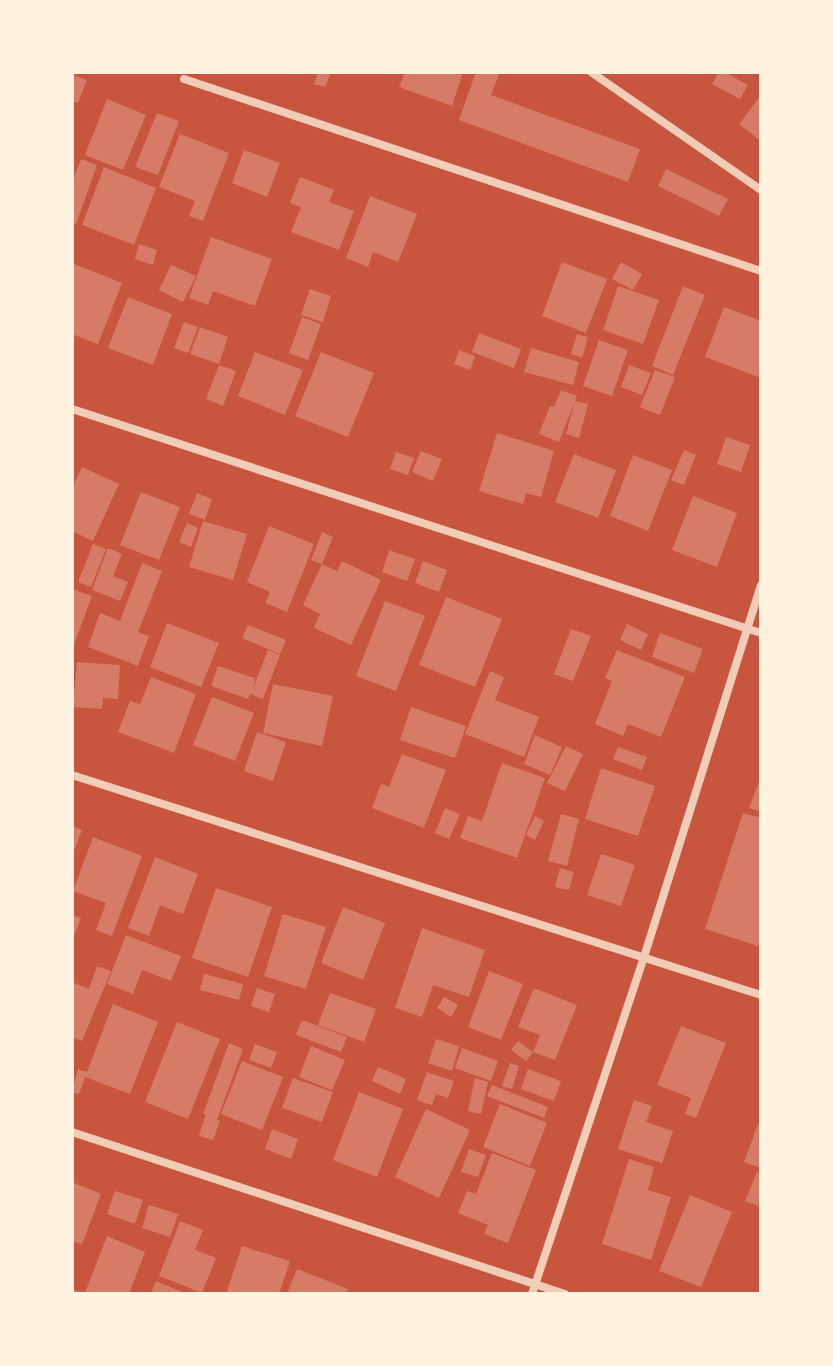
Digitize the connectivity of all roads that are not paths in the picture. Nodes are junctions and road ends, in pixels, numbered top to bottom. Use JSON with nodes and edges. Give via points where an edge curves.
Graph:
{"nodes":[{"id":1,"x":591,"y":72,"type":"edge"},
{"id":2,"x":184,"y":79,"type":"dead end"},
{"id":3,"x":761,"y":190,"type":"edge"},
{"id":4,"x":761,"y":271,"type":"edge"},
{"id":5,"x":72,"y":409,"type":"edge"},
{"id":6,"x":761,"y":585,"type":"edge"},
{"id":7,"x":746,"y":628,"type":"junction"},
{"id":8,"x":761,"y":633,"type":"edge"},
{"id":9,"x":72,"y":775,"type":"edge"},
{"id":10,"x":644,"y":957,"type":"junction"},
{"id":11,"x":761,"y":995,"type":"edge"},
{"id":12,"x":72,"y":1132,"type":"edge"},
{"id":13,"x":535,"y":1284,"type":"junction"},
{"id":14,"x":532,"y":1294,"type":"edge"},
{"id":15,"x":565,"y":1294,"type":"edge"}],
"edges":[{"from":1,"to":3,"type":"street"},
{"from":2,"to":4,"type":"street"},
{"from":5,"to":7,"type":"street"},
{"from":6,"to":7,"type":"street"},
{"from":7,"to":8,"type":"street"},
{"from":7,"to":10,"type":"street"},
{"from":9,"to":10,"type":"street"},
{"from":10,"to":11,"type":"street"},
{"from":10,"to":13,"type":"street"},
{"from":12,"to":13,"type":"street"},
{"from":13,"to":14,"type":"street"},
{"from":13,"to":15,"type":"street"}]}
